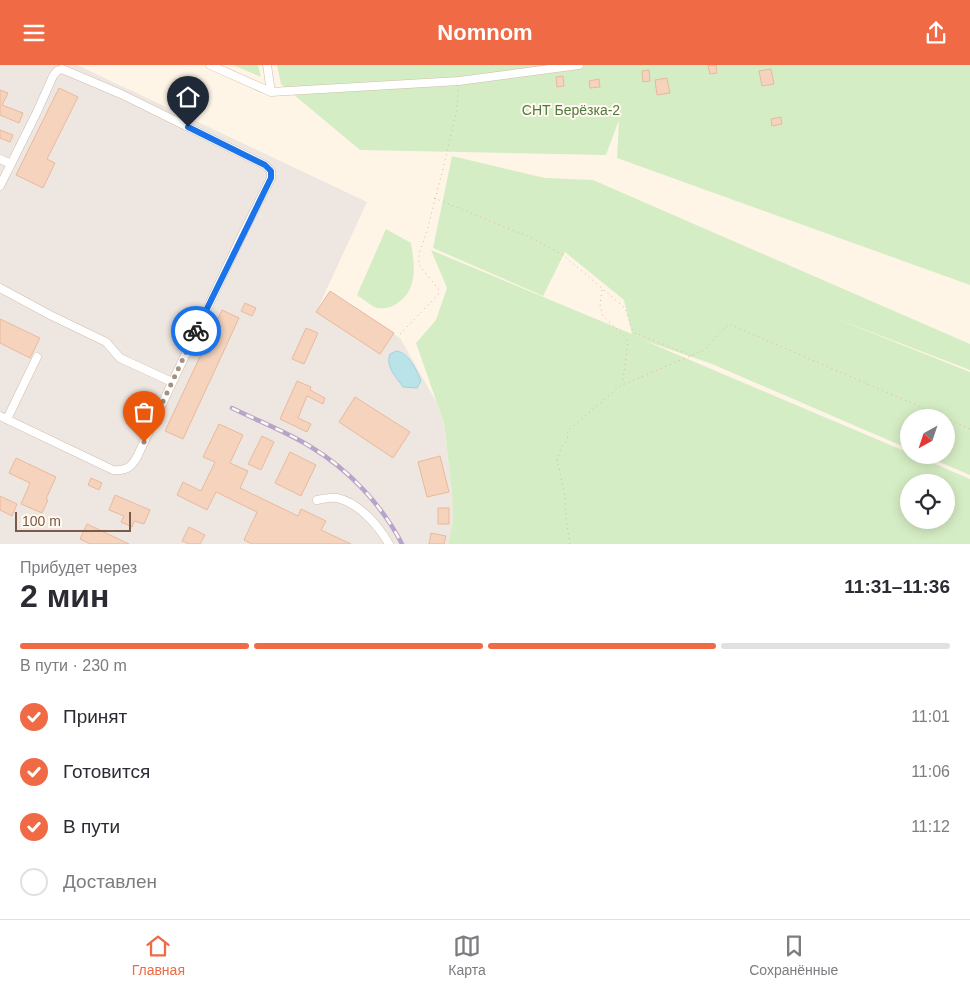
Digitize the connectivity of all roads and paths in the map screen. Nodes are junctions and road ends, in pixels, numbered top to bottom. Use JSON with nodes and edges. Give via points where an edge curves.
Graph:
{"nodes":[{"id":1,"x":210,"y":65,"type":"edge"},
{"id":2,"x":267,"y":65,"type":"edge"},
{"id":3,"x":579,"y":65,"type":"edge"},
{"id":4,"x":459,"y":81,"type":"junction"},
{"id":5,"x":271,"y":92,"type":"junction"},
{"id":6,"x":0,"y":159,"type":"edge"},
{"id":7,"x":11,"y":164,"type":"junction"},
{"id":8,"x":0,"y":186,"type":"edge"},
{"id":9,"x":434,"y":198,"type":"junction"},
{"id":10,"x":0,"y":288,"type":"edge"},
{"id":11,"x":603,"y":289,"type":"junction"},
{"id":12,"x":400,"y":334,"type":"dead end"},
{"id":13,"x":692,"y":356,"type":"junction"},
{"id":14,"x":37,"y":357,"type":"dead end"},
{"id":15,"x":172,"y":382,"type":"junction"},
{"id":16,"x":626,"y":383,"type":"junction"},
{"id":17,"x":924,"y":409,"type":"edge"},
{"id":18,"x":4,"y":418,"type":"edge"},
{"id":19,"x":955,"y":422,"type":"edge"},
{"id":20,"x":970,"y":429,"type":"edge"},
{"id":21,"x":317,"y":501,"type":"dead end"},
{"id":22,"x":389,"y":544,"type":"edge"},
{"id":23,"x":570,"y":544,"type":"edge"}],
"edges":[{"from":1,"to":5,"type":"lane"},
{"from":2,"to":5,"type":"lane"},
{"from":3,"to":4,"type":"lane"},
{"from":4,"to":5,"type":"lane"},
{"from":4,"to":9,"type":"path","via":[[457,109]]},
{"from":6,"to":7,"type":"lane"},
{"from":7,"to":8,"type":"lane"},
{"from":7,"to":15,"type":"lane","via":[[53,75],[62,69],[121,94],[265,165],[271,171],[271,178]]},
{"from":9,"to":11,"type":"path","via":[[532,238],[563,255]]},
{"from":9,"to":12,"type":"path","via":[[419,265],[436,285],[438,295]]},
{"from":10,"to":15,"type":"lane","via":[[106,342],[120,358]]},
{"from":11,"to":13,"type":"path","via":[[625,308],[633,333]]},
{"from":11,"to":16,"type":"path","via":[[601,312],[628,342],[623,380]]},
{"from":13,"to":16,"type":"path"},
{"from":13,"to":17,"type":"path","via":[[704,350],[729,324]]},
{"from":14,"to":18,"type":"lane"},
{"from":15,"to":18,"type":"lane","via":[[133,463],[123,471],[113,470]]},
{"from":16,"to":23,"type":"path","via":[[568,431],[567,441],[556,460],[565,495]]},
{"from":19,"to":20,"type":"path"},
{"from":21,"to":22,"type":"lane","via":[[336,498],[350,504],[366,515]]}]}
